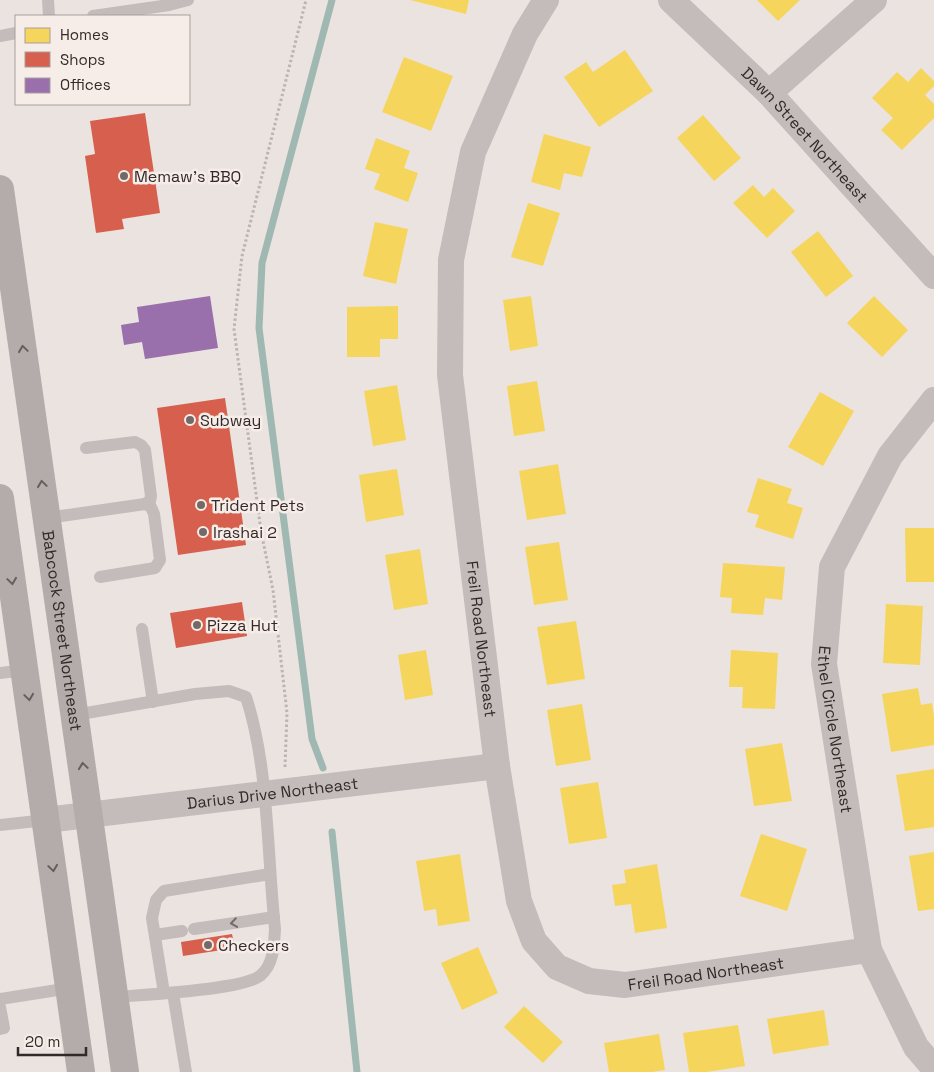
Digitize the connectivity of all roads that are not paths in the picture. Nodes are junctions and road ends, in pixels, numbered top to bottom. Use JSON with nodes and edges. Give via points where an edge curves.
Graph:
{"nodes":[{"id":1,"x":48,"y":0,"type":"edge"},
{"id":2,"x":188,"y":0,"type":"edge"},
{"id":3,"x":546,"y":0,"type":"edge"},
{"id":4,"x":671,"y":0,"type":"edge"},
{"id":5,"x":874,"y":0,"type":"edge"},
{"id":6,"x":49,"y":15,"type":"edge"},
{"id":7,"x":101,"y":15,"type":"edge"},
{"id":8,"x":15,"y":33,"type":"edge"},
{"id":9,"x":0,"y":36,"type":"edge"},
{"id":10,"x":769,"y":93,"type":"junction"},
{"id":11,"x":0,"y":189,"type":"edge"},
{"id":12,"x":934,"y":276,"type":"edge"},
{"id":13,"x":934,"y":400,"type":"edge"},
{"id":14,"x":86,"y":448,"type":"dead end"},
{"id":15,"x":0,"y":498,"type":"edge"},
{"id":16,"x":144,"y":504,"type":"junction"},
{"id":17,"x":47,"y":518,"type":"junction"},
{"id":18,"x":100,"y":577,"type":"dead end"},
{"id":19,"x":142,"y":629,"type":"dead end"},
{"id":20,"x":12,"y":672,"type":"edge"},
{"id":21,"x":153,"y":702,"type":"junction"},
{"id":22,"x":75,"y":715,"type":"junction"},
{"id":23,"x":497,"y":766,"type":"junction"},
{"id":24,"x":274,"y":793,"type":"junction"},
{"id":25,"x":90,"y":815,"type":"junction"},
{"id":26,"x":46,"y":820,"type":"junction"},
{"id":27,"x":0,"y":825,"type":"edge"},
{"id":28,"x":270,"y":874,"type":"junction"},
{"id":29,"x":274,"y":917,"type":"junction"},
{"id":30,"x":155,"y":935,"type":"junction"},
{"id":31,"x":869,"y":950,"type":"junction"},
{"id":32,"x":70,"y":988,"type":"junction"},
{"id":33,"x":168,"y":993,"type":"junction"},
{"id":34,"x":115,"y":997,"type":"junction"},
{"id":35,"x":0,"y":999,"type":"edge"},
{"id":36,"x":0,"y":1007,"type":"edge"},
{"id":37,"x":0,"y":1029,"type":"edge"},
{"id":38,"x":934,"y":1068,"type":"edge"},
{"id":39,"x":77,"y":1072,"type":"edge"},
{"id":40,"x":81,"y":1072,"type":"edge"},
{"id":41,"x":125,"y":1072,"type":"edge"},
{"id":42,"x":186,"y":1072,"type":"edge"}],
"edges":[{"from":1,"to":6,"type":"lane"},
{"from":2,"to":7,"type":"lane","via":[[169,6]]},
{"from":3,"to":23,"type":"street","name":"Freil Road Northeast","via":[[525,34],[473,152],[451,260],[450,375]]},
{"from":4,"to":10,"type":"street","name":"Dawn Street Northeast"},
{"from":5,"to":10,"type":"street"},
{"from":8,"to":9,"type":"lane"},
{"from":10,"to":12,"type":"street","name":"Dawn Street Northeast"},
{"from":17,"to":11,"type":"main road","name":"Babcock Street Northeast","one_way":true},
{"from":13,"to":31,"type":"street","name":"Ethel Circle Northeast","via":[[890,456],[832,567],[824,664]]},
{"from":14,"to":16,"type":"lane","via":[[135,442],[141,445],[145,450],[151,496],[150,501]]},
{"from":15,"to":20,"type":"main road","one_way":true},
{"from":16,"to":17,"type":"lane"},
{"from":16,"to":18,"type":"lane","via":[[154,514],[159,564],[155,568]]},
{"from":17,"to":22,"type":"main road","name":"Babcock Street Northeast"},
{"from":19,"to":21,"type":"lane"},
{"from":20,"to":26,"type":"main road","one_way":true},
{"from":21,"to":22,"type":"lane"},
{"from":21,"to":24,"type":"lane","via":[[230,691],[246,697]]},
{"from":25,"to":22,"type":"main road","name":"Babcock Street Northeast","one_way":true},
{"from":23,"to":24,"type":"street","name":"Darius Drive Northeast"},
{"from":23,"to":31,"type":"street","name":"Freil Road Northeast","via":[[519,900],[534,941],[557,967],[589,981],[625,985]]},
{"from":24,"to":25,"type":"street","name":"Darius Drive Northeast"},
{"from":24,"to":28,"type":"lane"},
{"from":25,"to":26,"type":"street","name":"Darius Drive Northeast"},
{"from":25,"to":34,"type":"main road","name":"Babcock Street Northeast"},
{"from":26,"to":27,"type":"lane"},
{"from":26,"to":32,"type":"main road","one_way":true},
{"from":28,"to":29,"type":"lane"},
{"from":28,"to":30,"type":"lane","via":[[164,891],[156,900],[152,918]]},
{"from":29,"to":30,"type":"lane","one_way":true},
{"from":29,"to":33,"type":"lane","via":[[273,951],[261,976],[248,982]]},
{"from":30,"to":33,"type":"lane"},
{"from":31,"to":38,"type":"street","name":"Ethel Circle Northeast","via":[[916,1048]]},
{"from":32,"to":35,"type":"lane"},
{"from":32,"to":40,"type":"main road"},
{"from":33,"to":34,"type":"lane"},
{"from":33,"to":42,"type":"lane"},
{"from":34,"to":41,"type":"main road","name":"Babcock Street Northeast"},
{"from":36,"to":37,"type":"lane","via":[[4,1028]]},
{"from":39,"to":40,"type":"lane"}]}
